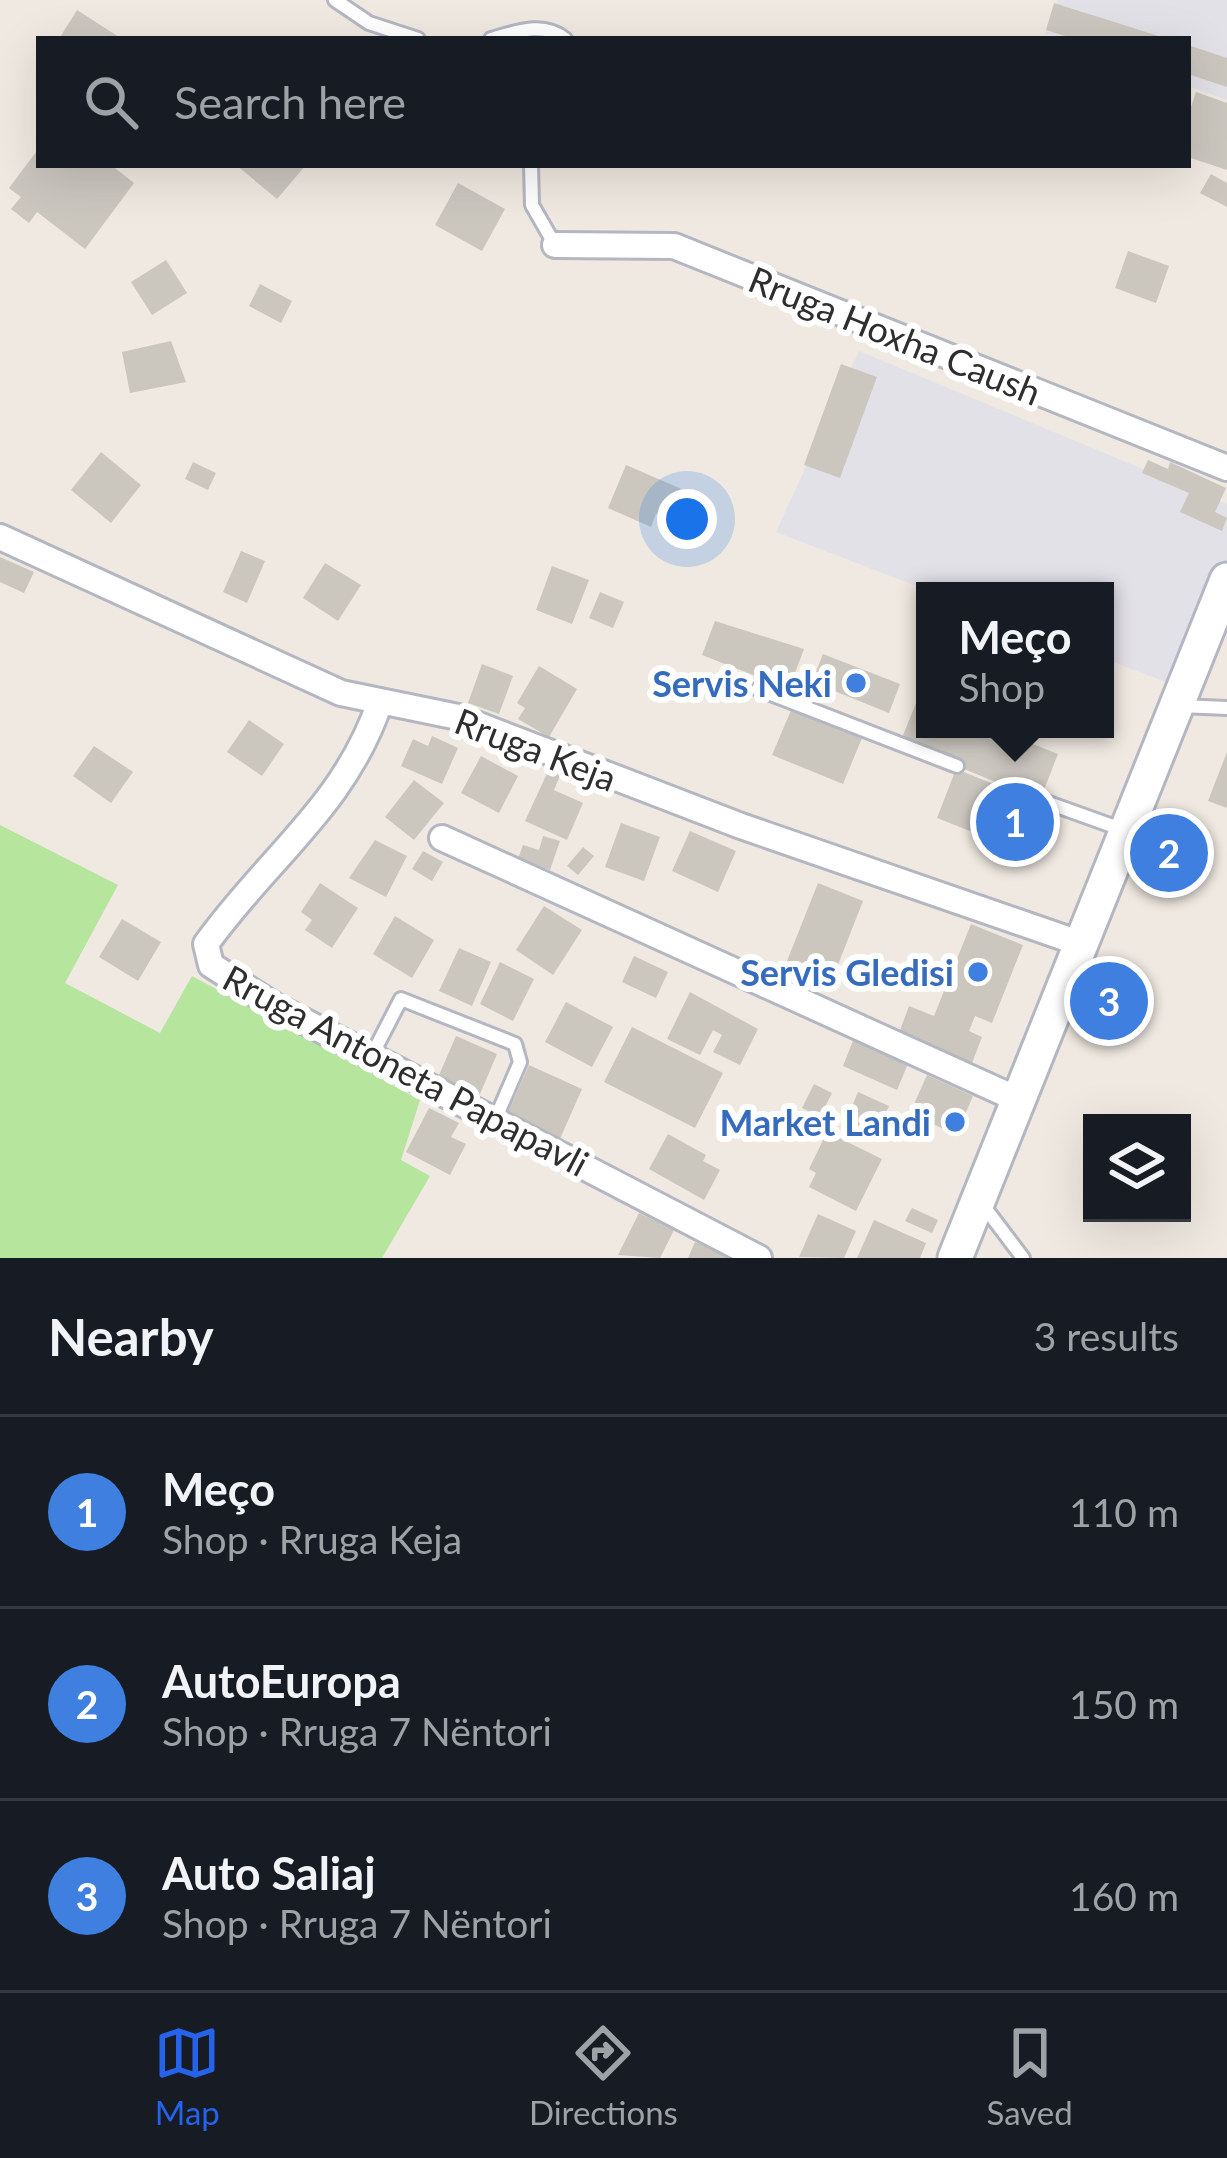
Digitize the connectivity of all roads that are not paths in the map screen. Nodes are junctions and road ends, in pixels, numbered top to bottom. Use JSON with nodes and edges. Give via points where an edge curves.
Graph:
{"nodes":[{"id":1,"x":334,"y":0,"type":"edge"},
{"id":2,"x":409,"y":36,"type":"edge"},
{"id":3,"x":504,"y":36,"type":"edge"},
{"id":4,"x":561,"y":36,"type":"edge"},
{"id":5,"x":531,"y":168,"type":"edge"},
{"id":6,"x":555,"y":245,"type":"joint"},
{"id":7,"x":1227,"y":468,"type":"edge"},
{"id":8,"x":0,"y":537,"type":"edge"},
{"id":9,"x":1227,"y":580,"type":"edge"},
{"id":10,"x":758,"y":689,"type":"dead end"},
{"id":11,"x":380,"y":702,"type":"junction"},
{"id":12,"x":1177,"y":706,"type":"junction"},
{"id":13,"x":1227,"y":708,"type":"edge"},
{"id":14,"x":957,"y":766,"type":"dead end"},
{"id":15,"x":1040,"y":800,"type":"dead end"},
{"id":16,"x":1128,"y":831,"type":"junction"},
{"id":17,"x":442,"y":838,"type":"dead end"},
{"id":18,"x":1082,"y":944,"type":"junction"},
{"id":19,"x":371,"y":1056,"type":"junction"},
{"id":20,"x":1019,"y":1100,"type":"junction"},
{"id":21,"x":495,"y":1120,"type":"junction"},
{"id":22,"x":978,"y":1199,"type":"junction"},
{"id":23,"x":759,"y":1258,"type":"edge"},
{"id":24,"x":955,"y":1258,"type":"edge"},
{"id":25,"x":1023,"y":1258,"type":"edge"}],
"edges":[{"from":1,"to":2,"type":"lane"},
{"from":3,"to":4,"type":"lane","via":[[538,28]]},
{"from":5,"to":6,"type":"lane","via":[[532,205]]},
{"from":6,"to":7,"type":"street","name":"Rruga Hoxha Caush","via":[[674,246]]},
{"from":8,"to":11,"type":"street","name":"Rruga Keja","via":[[341,693]]},
{"from":9,"to":12,"type":"main road"},
{"from":10,"to":14,"type":"lane"},
{"from":11,"to":18,"type":"street","name":"Rruga Keja","via":[[458,717]]},
{"from":11,"to":19,"type":"street","name":"Rruga Antoneta Papapavli","via":[[343,784],[256,876],[206,944],[211,965],[226,979]]},
{"from":12,"to":13,"type":"lane"},
{"from":12,"to":16,"type":"main road"},
{"from":15,"to":16,"type":"lane"},
{"from":16,"to":18,"type":"main road"},
{"from":17,"to":20,"type":"street"},
{"from":18,"to":20,"type":"main road"},
{"from":19,"to":21,"type":"street","name":"Rruga Antoneta Papapavli"},
{"from":19,"to":21,"type":"lane","via":[[401,999],[515,1044],[520,1062]]},
{"from":20,"to":22,"type":"main road"},
{"from":21,"to":23,"type":"street","name":"Rruga Antoneta Papapavli"},
{"from":22,"to":24,"type":"main road"},
{"from":22,"to":25,"type":"lane"}]}
